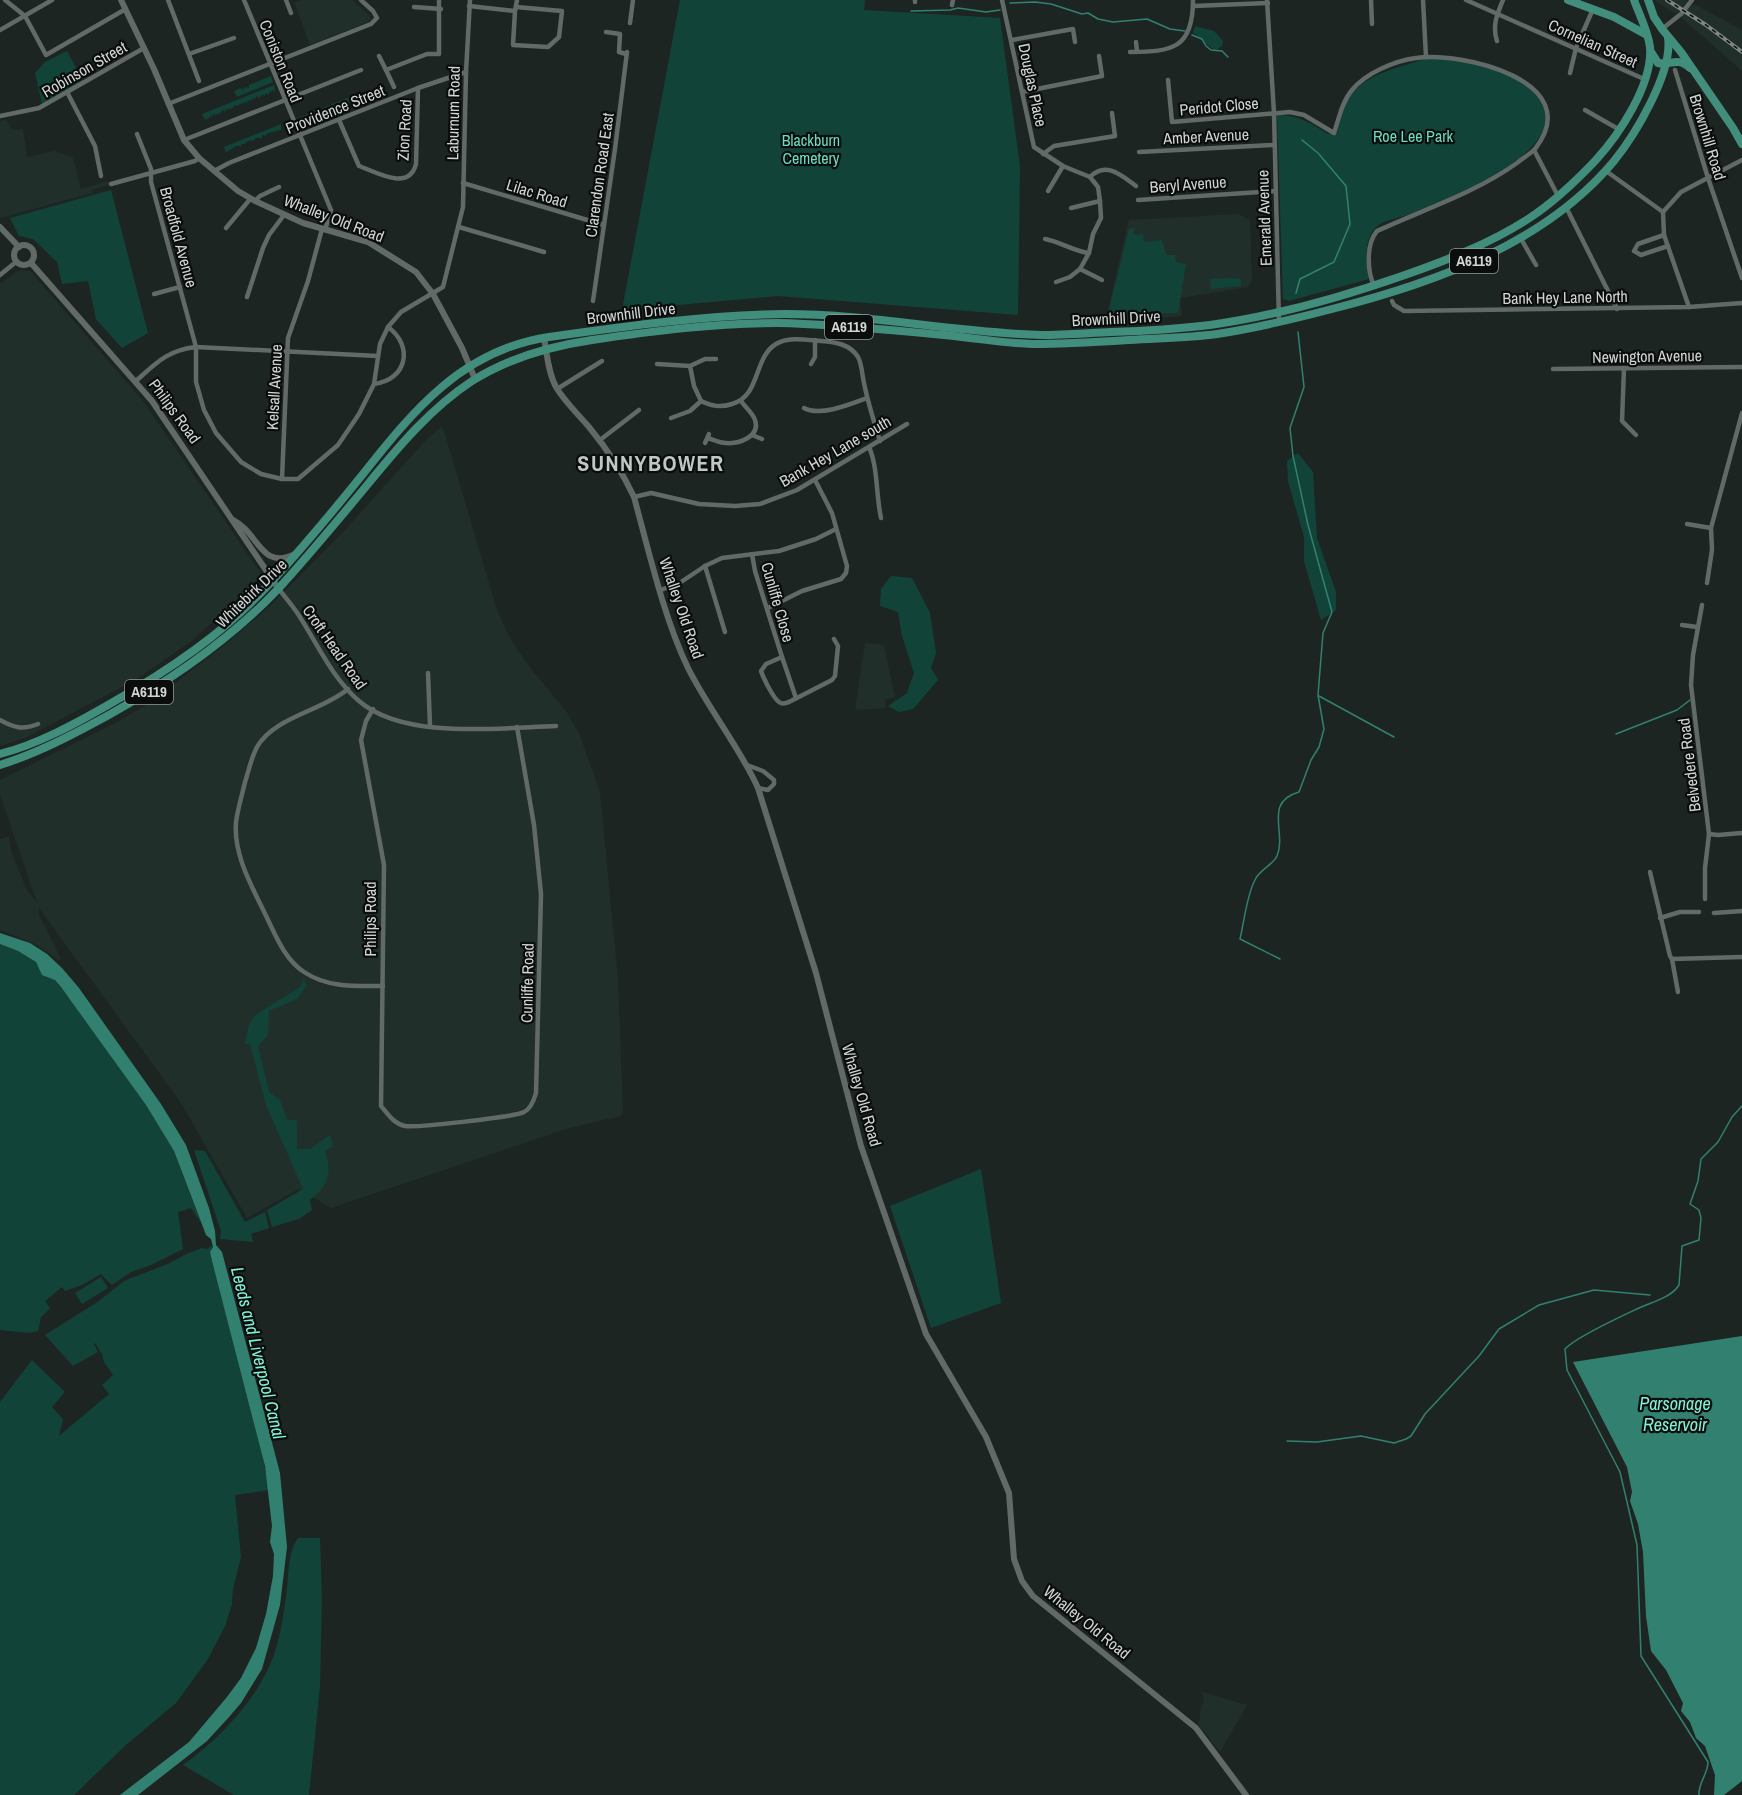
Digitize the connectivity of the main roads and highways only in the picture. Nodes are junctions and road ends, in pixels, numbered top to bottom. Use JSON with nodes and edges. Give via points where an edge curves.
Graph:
{"nodes":[{"id":1,"x":1568,"y":0,"type":"edge"},
{"id":2,"x":1634,"y":0,"type":"edge"},
{"id":3,"x":1648,"y":0,"type":"edge"},
{"id":4,"x":1614,"y":17,"type":"junction"},
{"id":5,"x":1642,"y":22,"type":"junction"},
{"id":6,"x":1662,"y":29,"type":"junction"},
{"id":7,"x":1668,"y":38,"type":"junction"},
{"id":8,"x":1648,"y":40,"type":"junction"},
{"id":9,"x":1667,"y":64,"type":"junction"},
{"id":10,"x":1693,"y":71,"type":"junction"},
{"id":11,"x":1742,"y":144,"type":"edge"},
{"id":12,"x":469,"y":365,"type":"joint"},
{"id":13,"x":475,"y":379,"type":"joint"},
{"id":14,"x":0,"y":754,"type":"edge"},
{"id":15,"x":0,"y":765,"type":"edge"}],
"edges":[{"from":1,"to":4,"type":"highway"},
{"from":2,"to":5,"type":"highway"},
{"from":3,"to":6,"type":"highway"},
{"from":4,"to":5,"type":"highway"},
{"from":4,"to":8,"type":"highway"},
{"from":5,"to":6,"type":"highway"},
{"from":5,"to":8,"type":"highway"},
{"from":6,"to":7,"type":"highway"},
{"from":6,"to":8,"type":"highway","via":[[1653,32]]},
{"from":7,"to":9,"type":"highway","number":"A6119"},
{"from":7,"to":10,"type":"highway"},
{"from":8,"to":9,"type":"highway","via":[[1656,61]]},
{"from":8,"to":12,"type":"highway","name":"Brownhill Drive","number":"A6119","via":[[1649,61],[1644,78],[1620,130],[1558,196],[1493,239],[1374,286],[1279,312],[1209,325],[1063,335],[784,314],[669,321],[544,338]]},
{"from":9,"to":10,"type":"highway","via":[[1680,61]]},
{"from":9,"to":13,"type":"highway","name":"Brownhill Drive","number":"A6119","via":[[1633,136],[1606,171],[1566,207],[1520,237],[1454,270],[1391,294],[1279,323],[1215,334],[1038,344],[774,323],[689,328],[584,341],[508,362]]},
{"from":10,"to":11,"type":"highway"},
{"from":12,"to":14,"type":"highway","name":"Whitebirk Drive","number":"A6119","via":[[409,417],[273,580],[216,634],[123,697],[52,735]]},
{"from":13,"to":15,"type":"highway","name":"Whitebirk Drive","number":"A6119","via":[[399,446],[278,588],[231,633],[137,699],[56,744]]}]}
